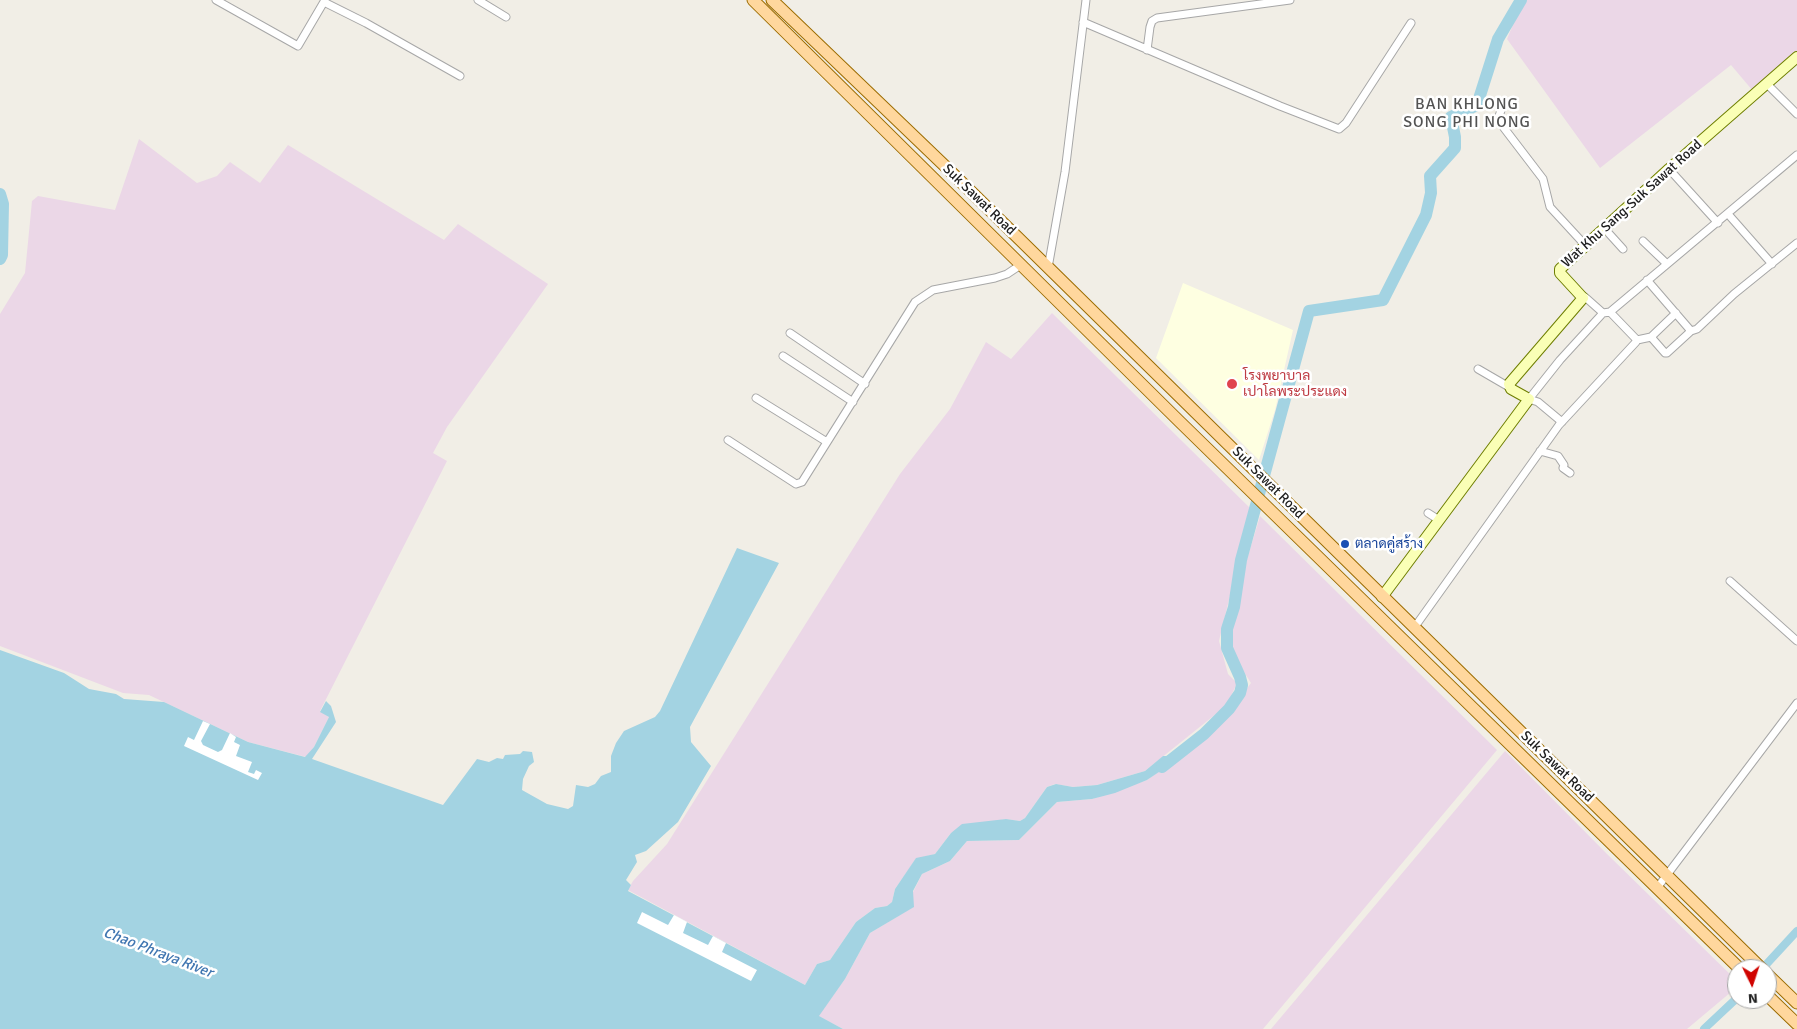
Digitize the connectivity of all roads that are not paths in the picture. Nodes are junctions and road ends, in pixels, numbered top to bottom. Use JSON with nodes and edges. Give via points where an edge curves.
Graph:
{"nodes":[{"id":1,"x":216,"y":0,"type":"edge"},
{"id":2,"x":478,"y":0,"type":"edge"},
{"id":3,"x":753,"y":0,"type":"edge"},
{"id":4,"x":772,"y":0,"type":"edge"},
{"id":5,"x":1086,"y":0,"type":"edge"},
{"id":6,"x":1290,"y":0,"type":"edge"},
{"id":7,"x":324,"y":1,"type":"edge"},
{"id":8,"x":506,"y":17,"type":"dead end"},
{"id":9,"x":1083,"y":22,"type":"junction"},
{"id":10,"x":1411,"y":23,"type":"dead end"},
{"id":11,"x":1147,"y":50,"type":"junction"},
{"id":12,"x":1797,"y":58,"type":"edge"},
{"id":13,"x":460,"y":76,"type":"dead end"},
{"id":14,"x":1767,"y":84,"type":"junction"},
{"id":15,"x":1504,"y":102,"type":"dead end"},
{"id":16,"x":1797,"y":114,"type":"edge"},
{"id":17,"x":1797,"y":156,"type":"edge"},
{"id":18,"x":1669,"y":169,"type":"junction"},
{"id":19,"x":1728,"y":214,"type":"junction"},
{"id":20,"x":1718,"y":223,"type":"junction"},
{"id":21,"x":1604,"y":228,"type":"junction"},
{"id":22,"x":1644,"y":241,"type":"dead end"},
{"id":23,"x":1797,"y":244,"type":"edge"},
{"id":24,"x":1585,"y":245,"type":"junction"},
{"id":25,"x":1623,"y":249,"type":"dead end"},
{"id":26,"x":1022,"y":264,"type":"junction"},
{"id":27,"x":1667,"y":264,"type":"junction"},
{"id":28,"x":1772,"y":264,"type":"junction"},
{"id":29,"x":1048,"y":268,"type":"junction"},
{"id":30,"x":1647,"y":280,"type":"junction"},
{"id":31,"x":1583,"y":298,"type":"junction"},
{"id":32,"x":1607,"y":313,"type":"junction"},
{"id":33,"x":1676,"y":313,"type":"junction"},
{"id":34,"x":1691,"y":331,"type":"junction"},
{"id":35,"x":790,"y":333,"type":"dead end"},
{"id":36,"x":1651,"y":337,"type":"junction"},
{"id":37,"x":1637,"y":340,"type":"junction"},
{"id":38,"x":784,"y":356,"type":"dead end"},
{"id":39,"x":1478,"y":369,"type":"dead end"},
{"id":40,"x":864,"y":384,"type":"junction"},
{"id":41,"x":1509,"y":387,"type":"junction"},
{"id":42,"x":756,"y":398,"type":"dead end"},
{"id":43,"x":1529,"y":399,"type":"junction"},
{"id":44,"x":853,"y":402,"type":"junction"},
{"id":45,"x":1562,"y":422,"type":"junction"},
{"id":46,"x":728,"y":440,"type":"dead end"},
{"id":47,"x":827,"y":442,"type":"junction"},
{"id":48,"x":1540,"y":451,"type":"junction"},
{"id":49,"x":1570,"y":473,"type":"dead end"},
{"id":50,"x":1428,"y":513,"type":"dead end"},
{"id":51,"x":1439,"y":520,"type":"junction"},
{"id":52,"x":1730,"y":581,"type":"dead end"},
{"id":53,"x":1382,"y":597,"type":"junction"},
{"id":54,"x":1414,"y":628,"type":"junction"},
{"id":55,"x":1797,"y":641,"type":"edge"},
{"id":56,"x":1797,"y":703,"type":"edge"},
{"id":57,"x":1666,"y":875,"type":"junction"},
{"id":58,"x":1657,"y":888,"type":"junction"},
{"id":59,"x":1730,"y":959,"type":"edge"},
{"id":60,"x":1752,"y":959,"type":"edge"},
{"id":61,"x":1777,"y":984,"type":"edge"},
{"id":62,"x":1797,"y":1002,"type":"edge"},
{"id":63,"x":1777,"y":1006,"type":"edge"},
{"id":64,"x":1794,"y":1025,"type":"edge"}],
"edges":[{"from":1,"to":7,"type":"street","via":[[298,46]]},
{"from":2,"to":8,"type":"street"},
{"from":3,"to":26,"type":"main road","name":"Suk Sawat Road"},
{"from":4,"to":29,"type":"main road","name":"Suk Sawat Road"},
{"from":5,"to":9,"type":"street"},
{"from":6,"to":11,"type":"street","via":[[1157,18],[1150,26]]},
{"from":7,"to":13,"type":"street"},
{"from":9,"to":11,"type":"street"},
{"from":9,"to":29,"type":"street","via":[[1065,172]]},
{"from":10,"to":11,"type":"street","via":[[1346,123],[1339,128]]},
{"from":12,"to":14,"type":"street","name":"Wat Khu Sang-Suk Sawat Road"},
{"from":14,"to":16,"type":"street"},
{"from":14,"to":18,"type":"street","name":"Wat Khu Sang-Suk Sawat Road"},
{"from":15,"to":24,"type":"street","via":[[1499,116],[1504,128],[1543,179],[1550,207]]},
{"from":17,"to":19,"type":"street"},
{"from":18,"to":20,"type":"street"},
{"from":18,"to":21,"type":"street","name":"Wat Khu Sang-Suk Sawat Road"},
{"from":19,"to":20,"type":"street"},
{"from":19,"to":28,"type":"street"},
{"from":20,"to":27,"type":"street"},
{"from":21,"to":24,"type":"street","name":"Wat Khu Sang-Suk Sawat Road"},
{"from":21,"to":25,"type":"street"},
{"from":22,"to":27,"type":"street"},
{"from":23,"to":28,"type":"street"},
{"from":24,"to":31,"type":"street","name":"Wat Khu Sang-Suk Sawat Road","via":[[1560,269]]},
{"from":26,"to":40,"type":"street","via":[[1007,274],[945,286],[925,294],[915,302]]},
{"from":26,"to":58,"type":"main road","name":"Suk Sawat Road"},
{"from":27,"to":30,"type":"street"},
{"from":28,"to":34,"type":"street"},
{"from":29,"to":53,"type":"main road","name":"Suk Sawat Road"},
{"from":30,"to":32,"type":"street"},
{"from":30,"to":33,"type":"street"},
{"from":31,"to":32,"type":"street"},
{"from":31,"to":41,"type":"street"},
{"from":32,"to":37,"type":"street"},
{"from":32,"to":43,"type":"street","via":[[1560,360]]},
{"from":33,"to":34,"type":"street"},
{"from":33,"to":36,"type":"street"},
{"from":34,"to":36,"type":"street","via":[[1667,353]]},
{"from":35,"to":40,"type":"street"},
{"from":36,"to":37,"type":"street"},
{"from":37,"to":45,"type":"street"},
{"from":38,"to":44,"type":"street"},
{"from":39,"to":41,"type":"street"},
{"from":40,"to":44,"type":"street"},
{"from":41,"to":43,"type":"street"},
{"from":42,"to":47,"type":"street"},
{"from":43,"to":45,"type":"street","via":[[1538,402]]},
{"from":43,"to":51,"type":"street"},
{"from":44,"to":47,"type":"street"},
{"from":45,"to":48,"type":"street"},
{"from":46,"to":47,"type":"street","via":[[796,484],[802,482]]},
{"from":48,"to":49,"type":"street","via":[[1558,456]]},
{"from":48,"to":54,"type":"street"},
{"from":50,"to":51,"type":"street"},
{"from":51,"to":53,"type":"street"},
{"from":52,"to":55,"type":"street"},
{"from":53,"to":54,"type":"main road","name":"Suk Sawat Road"},
{"from":54,"to":57,"type":"main road","name":"Suk Sawat Road"},
{"from":56,"to":57,"type":"street"},
{"from":57,"to":58,"type":"street"},
{"from":57,"to":60,"type":"main road","name":"Suk Sawat Road"},
{"from":58,"to":59,"type":"main road","name":"Suk Sawat Road"},
{"from":61,"to":62,"type":"main road"},
{"from":63,"to":64,"type":"main road"}]}
